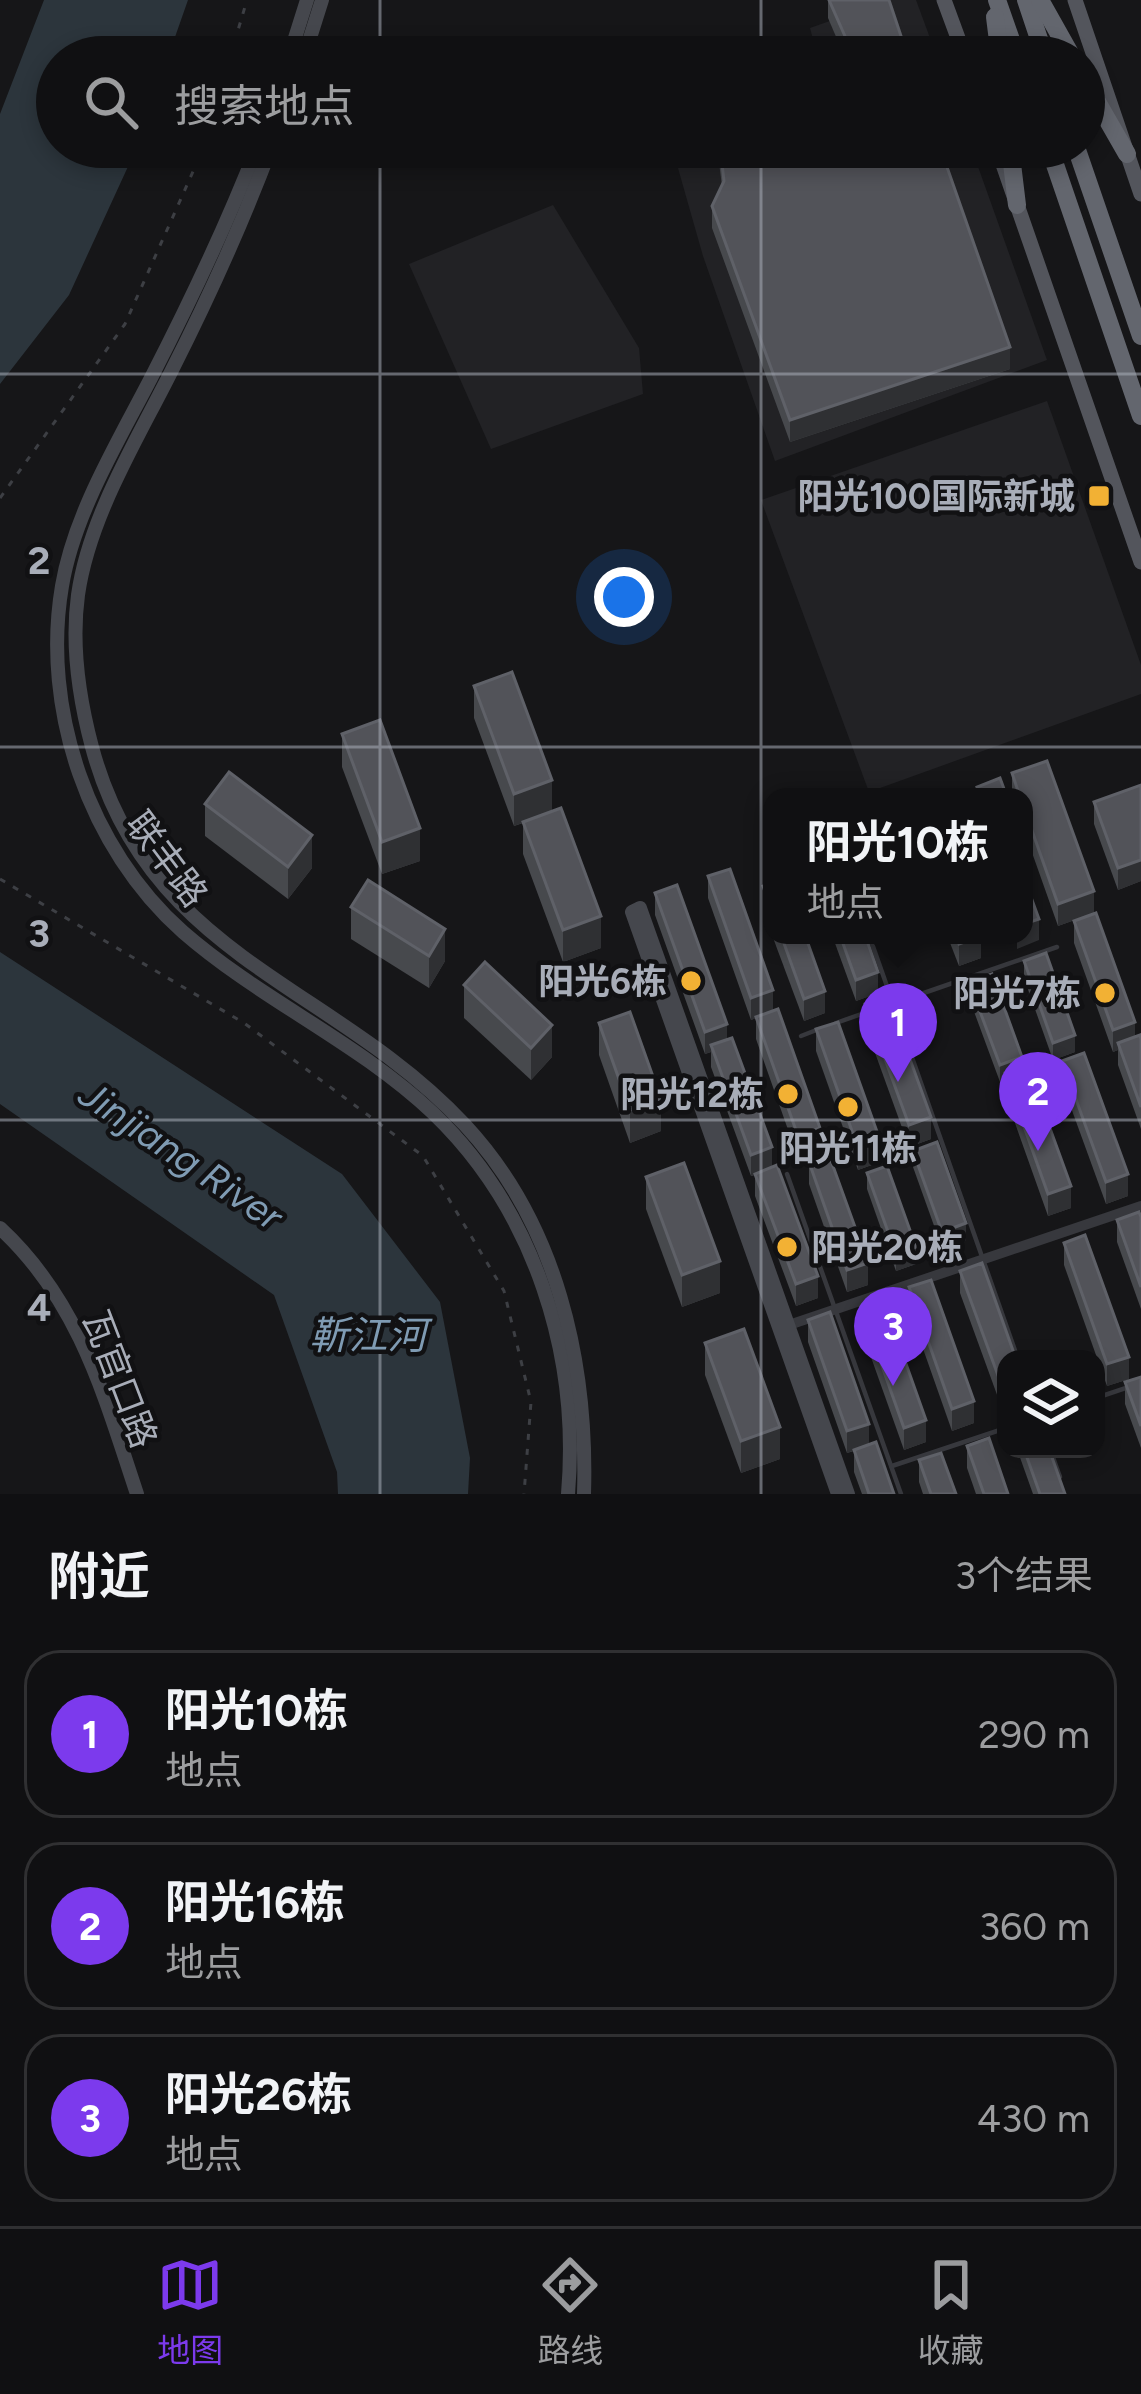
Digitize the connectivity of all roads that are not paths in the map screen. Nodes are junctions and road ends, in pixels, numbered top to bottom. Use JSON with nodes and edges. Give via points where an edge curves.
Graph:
{"nodes":[{"id":1,"x":307,"y":0,"type":"edge"},
{"id":2,"x":322,"y":0,"type":"edge"},
{"id":3,"x":944,"y":0,"type":"edge"},
{"id":4,"x":995,"y":0,"type":"edge"},
{"id":5,"x":1026,"y":0,"type":"edge"},
{"id":6,"x":1040,"y":0,"type":"edge"},
{"id":7,"x":1075,"y":0,"type":"edge"},
{"id":8,"x":296,"y":36,"type":"edge"},
{"id":9,"x":311,"y":36,"type":"edge"},
{"id":10,"x":957,"y":36,"type":"edge"},
{"id":11,"x":998,"y":36,"type":"edge"},
{"id":12,"x":1009,"y":36,"type":"edge"},
{"id":13,"x":1039,"y":36,"type":"edge"},
{"id":14,"x":1060,"y":36,"type":"edge"},
{"id":15,"x":1087,"y":36,"type":"edge"},
{"id":16,"x":1105,"y":89,"type":"edge"},
{"id":17,"x":1105,"y":116,"type":"edge"},
{"id":18,"x":1127,"y":154,"type":"junction"},
{"id":19,"x":249,"y":168,"type":"edge"},
{"id":20,"x":263,"y":168,"type":"edge"},
{"id":21,"x":1004,"y":168,"type":"edge"},
{"id":22,"x":1013,"y":168,"type":"edge"},
{"id":23,"x":1056,"y":168,"type":"edge"},
{"id":24,"x":1083,"y":168,"type":"edge"},
{"id":25,"x":1141,"y":194,"type":"edge"},
{"id":26,"x":1017,"y":205,"type":"junction"},
{"id":27,"x":1141,"y":336,"type":"edge"},
{"id":28,"x":1141,"y":416,"type":"edge"},
{"id":29,"x":1141,"y":562,"type":"edge"},
{"id":30,"x":872,"y":944,"type":"edge"},
{"id":31,"x":1057,"y":947,"type":"dead end"},
{"id":32,"x":893,"y":1004,"type":"junction"},
{"id":33,"x":800,"y":1036,"type":"dead end"},
{"id":34,"x":787,"y":1174,"type":"dead end"},
{"id":35,"x":1141,"y":1206,"type":"edge"},
{"id":36,"x":0,"y":1232,"type":"edge"},
{"id":37,"x":982,"y":1260,"type":"junction"},
{"id":38,"x":835,"y":1310,"type":"junction"},
{"id":39,"x":784,"y":1327,"type":"junction"},
{"id":40,"x":1015,"y":1350,"type":"edge"},
{"id":41,"x":1141,"y":1383,"type":"edge"},
{"id":42,"x":1105,"y":1395,"type":"edge"},
{"id":43,"x":997,"y":1431,"type":"edge"},
{"id":44,"x":1053,"y":1458,"type":"edge"},
{"id":45,"x":891,"y":1466,"type":"junction"},
{"id":46,"x":1060,"y":1477,"type":"edge"},
{"id":47,"x":134,"y":1494,"type":"edge"},
{"id":48,"x":568,"y":1494,"type":"edge"},
{"id":49,"x":584,"y":1494,"type":"edge"},
{"id":50,"x":838,"y":1494,"type":"edge"},
{"id":51,"x":848,"y":1494,"type":"edge"},
{"id":52,"x":901,"y":1494,"type":"edge"}],
"edges":[{"from":1,"to":8,"type":"main road"},
{"from":2,"to":9,"type":"main road"},
{"from":3,"to":10,"type":"main road"},
{"from":4,"to":11,"type":"highway"},
{"from":4,"to":12,"type":"highway"},
{"from":5,"to":13,"type":"highway"},
{"from":6,"to":14,"type":"highway"},
{"from":7,"to":15,"type":"main road"},
{"from":16,"to":18,"type":"main road"},
{"from":17,"to":18,"type":"highway"},
{"from":18,"to":25,"type":"main road"},
{"from":19,"to":48,"type":"main road","name":"联丰路","via":[[74,543],[57,629],[64,718],[101,822],[156,905],[210,953],[395,1079],[491,1183],[538,1272],[561,1347],[571,1428]]},
{"from":20,"to":49,"type":"main road","name":"联丰路","via":[[86,560],[75,622],[83,712],[118,817],[179,907],[410,1075],[466,1126],[504,1178],[539,1242],[571,1329],[584,1401]]},
{"from":21,"to":26,"type":"main road"},
{"from":22,"to":26,"type":"highway"},
{"from":23,"to":28,"type":"highway"},
{"from":24,"to":27,"type":"highway"},
{"from":26,"to":29,"type":"main road"},
{"from":30,"to":32,"type":"lane"},
{"from":31,"to":32,"type":"lane"},
{"from":32,"to":33,"type":"lane"},
{"from":32,"to":37,"type":"lane"},
{"from":34,"to":38,"type":"lane"},
{"from":35,"to":37,"type":"street"},
{"from":36,"to":47,"type":"main road","name":"瓦官口路","via":[[69,1321]]},
{"from":37,"to":38,"type":"street"},
{"from":37,"to":40,"type":"lane"},
{"from":38,"to":39,"type":"street"},
{"from":38,"to":45,"type":"lane"},
{"from":39,"to":39,"type":"main road","via":[[640,908],[632,912]]},
{"from":39,"to":50,"type":"main road"},
{"from":39,"to":51,"type":"main road"},
{"from":41,"to":42,"type":"lane"},
{"from":43,"to":45,"type":"lane"},
{"from":44,"to":46,"type":"lane"},
{"from":45,"to":52,"type":"lane"}]}
